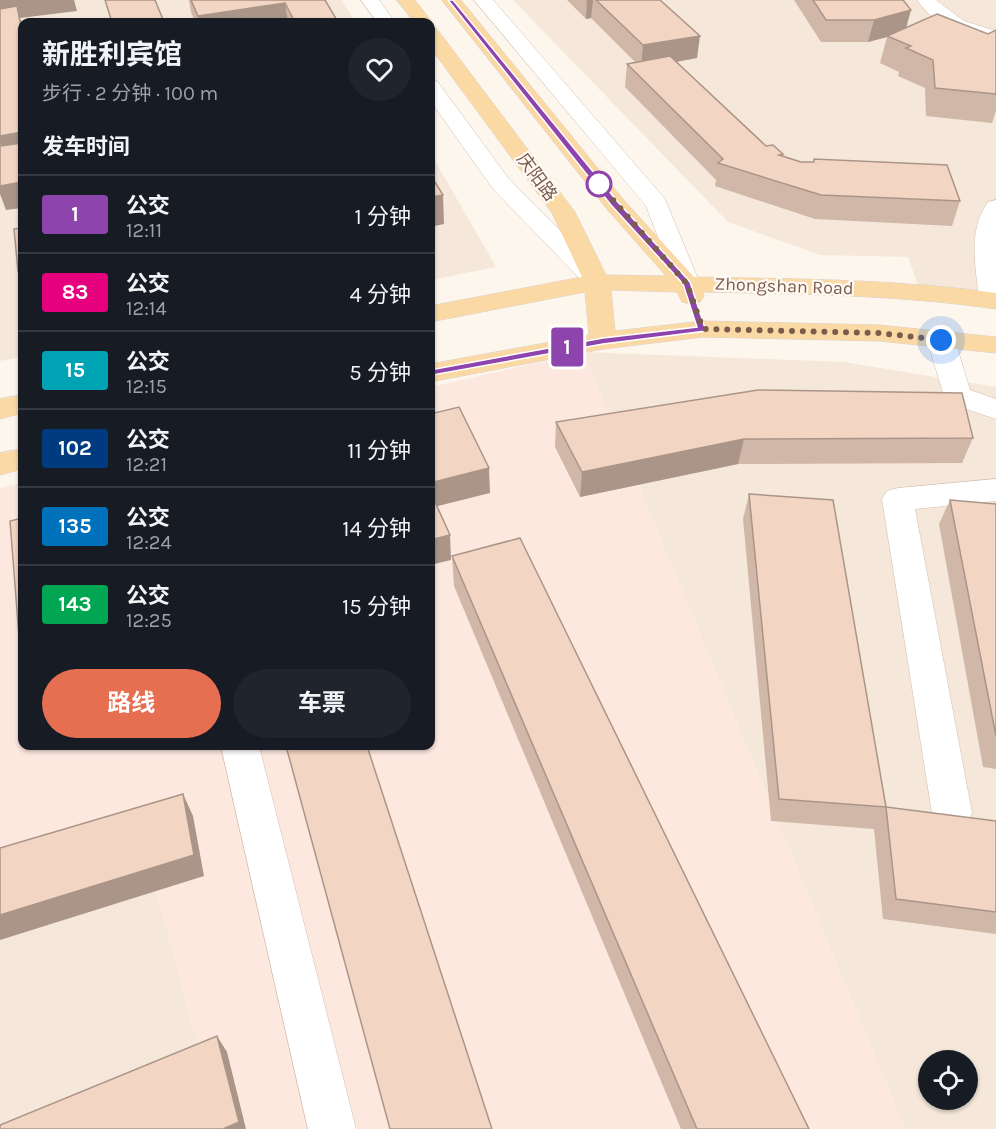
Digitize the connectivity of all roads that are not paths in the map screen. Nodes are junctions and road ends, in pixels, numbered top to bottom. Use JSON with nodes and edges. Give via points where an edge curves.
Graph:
{"nodes":[{"id":1,"x":370,"y":0,"type":"edge"},
{"id":2,"x":406,"y":0,"type":"edge"},
{"id":3,"x":451,"y":0,"type":"edge"},
{"id":4,"x":483,"y":0,"type":"edge"},
{"id":5,"x":926,"y":0,"type":"edge"},
{"id":6,"x":383,"y":18,"type":"edge"},
{"id":7,"x":420,"y":18,"type":"edge"},
{"id":8,"x":996,"y":37,"type":"edge"},
{"id":9,"x":435,"y":40,"type":"edge"},
{"id":10,"x":435,"y":92,"type":"edge"},
{"id":11,"x":996,"y":207,"type":"edge"},
{"id":12,"x":597,"y":282,"type":"junction"},
{"id":13,"x":687,"y":284,"type":"junction"},
{"id":14,"x":994,"y":301,"type":"edge"},
{"id":15,"x":435,"y":313,"type":"edge"},
{"id":16,"x":703,"y":329,"type":"junction"},
{"id":17,"x":941,"y":340,"type":"junction"},
{"id":18,"x":603,"y":341,"type":"junction"},
{"id":19,"x":996,"y":345,"type":"edge"},
{"id":20,"x":435,"y":372,"type":"edge"},
{"id":21,"x":18,"y":405,"type":"edge"},
{"id":22,"x":0,"y":409,"type":"edge"},
{"id":23,"x":996,"y":409,"type":"edge"},
{"id":24,"x":18,"y":460,"type":"edge"},
{"id":25,"x":0,"y":464,"type":"edge"},
{"id":26,"x":996,"y":490,"type":"edge"},
{"id":27,"x":241,"y":750,"type":"edge"},
{"id":28,"x":952,"y":813,"type":"edge"},
{"id":29,"x":332,"y":1129,"type":"edge"}],
"edges":[{"from":1,"to":6,"type":"street"},
{"from":2,"to":7,"type":"main road"},
{"from":3,"to":13,"type":"main road","via":[[614,203]]},
{"from":4,"to":13,"type":"street","via":[[657,204]]},
{"from":5,"to":8,"type":"street","via":[[951,23]]},
{"from":9,"to":12,"type":"main road","name":"庆阳路","via":[[563,212]]},
{"from":10,"to":12,"type":"street","via":[[501,184]]},
{"from":11,"to":14,"type":"street","via":[[986,235]]},
{"from":12,"to":13,"type":"main road","name":"Zhongshan Road"},
{"from":12,"to":15,"type":"main road","name":"Zhongshan Road"},
{"from":12,"to":18,"type":"main road","name":"庆阳路"},
{"from":13,"to":14,"type":"main road","name":"Zhongshan Road","via":[[857,288]]},
{"from":13,"to":16,"type":"main road"},
{"from":16,"to":17,"type":"main road","via":[[879,333]]},
{"from":16,"to":18,"type":"main road"},
{"from":17,"to":19,"type":"main road"},
{"from":17,"to":23,"type":"street","via":[[958,396]]},
{"from":18,"to":20,"type":"main road"},
{"from":21,"to":22,"type":"main road"},
{"from":24,"to":25,"type":"main road"},
{"from":26,"to":28,"type":"street","via":[[898,499]]},
{"from":27,"to":29,"type":"street"}]}
